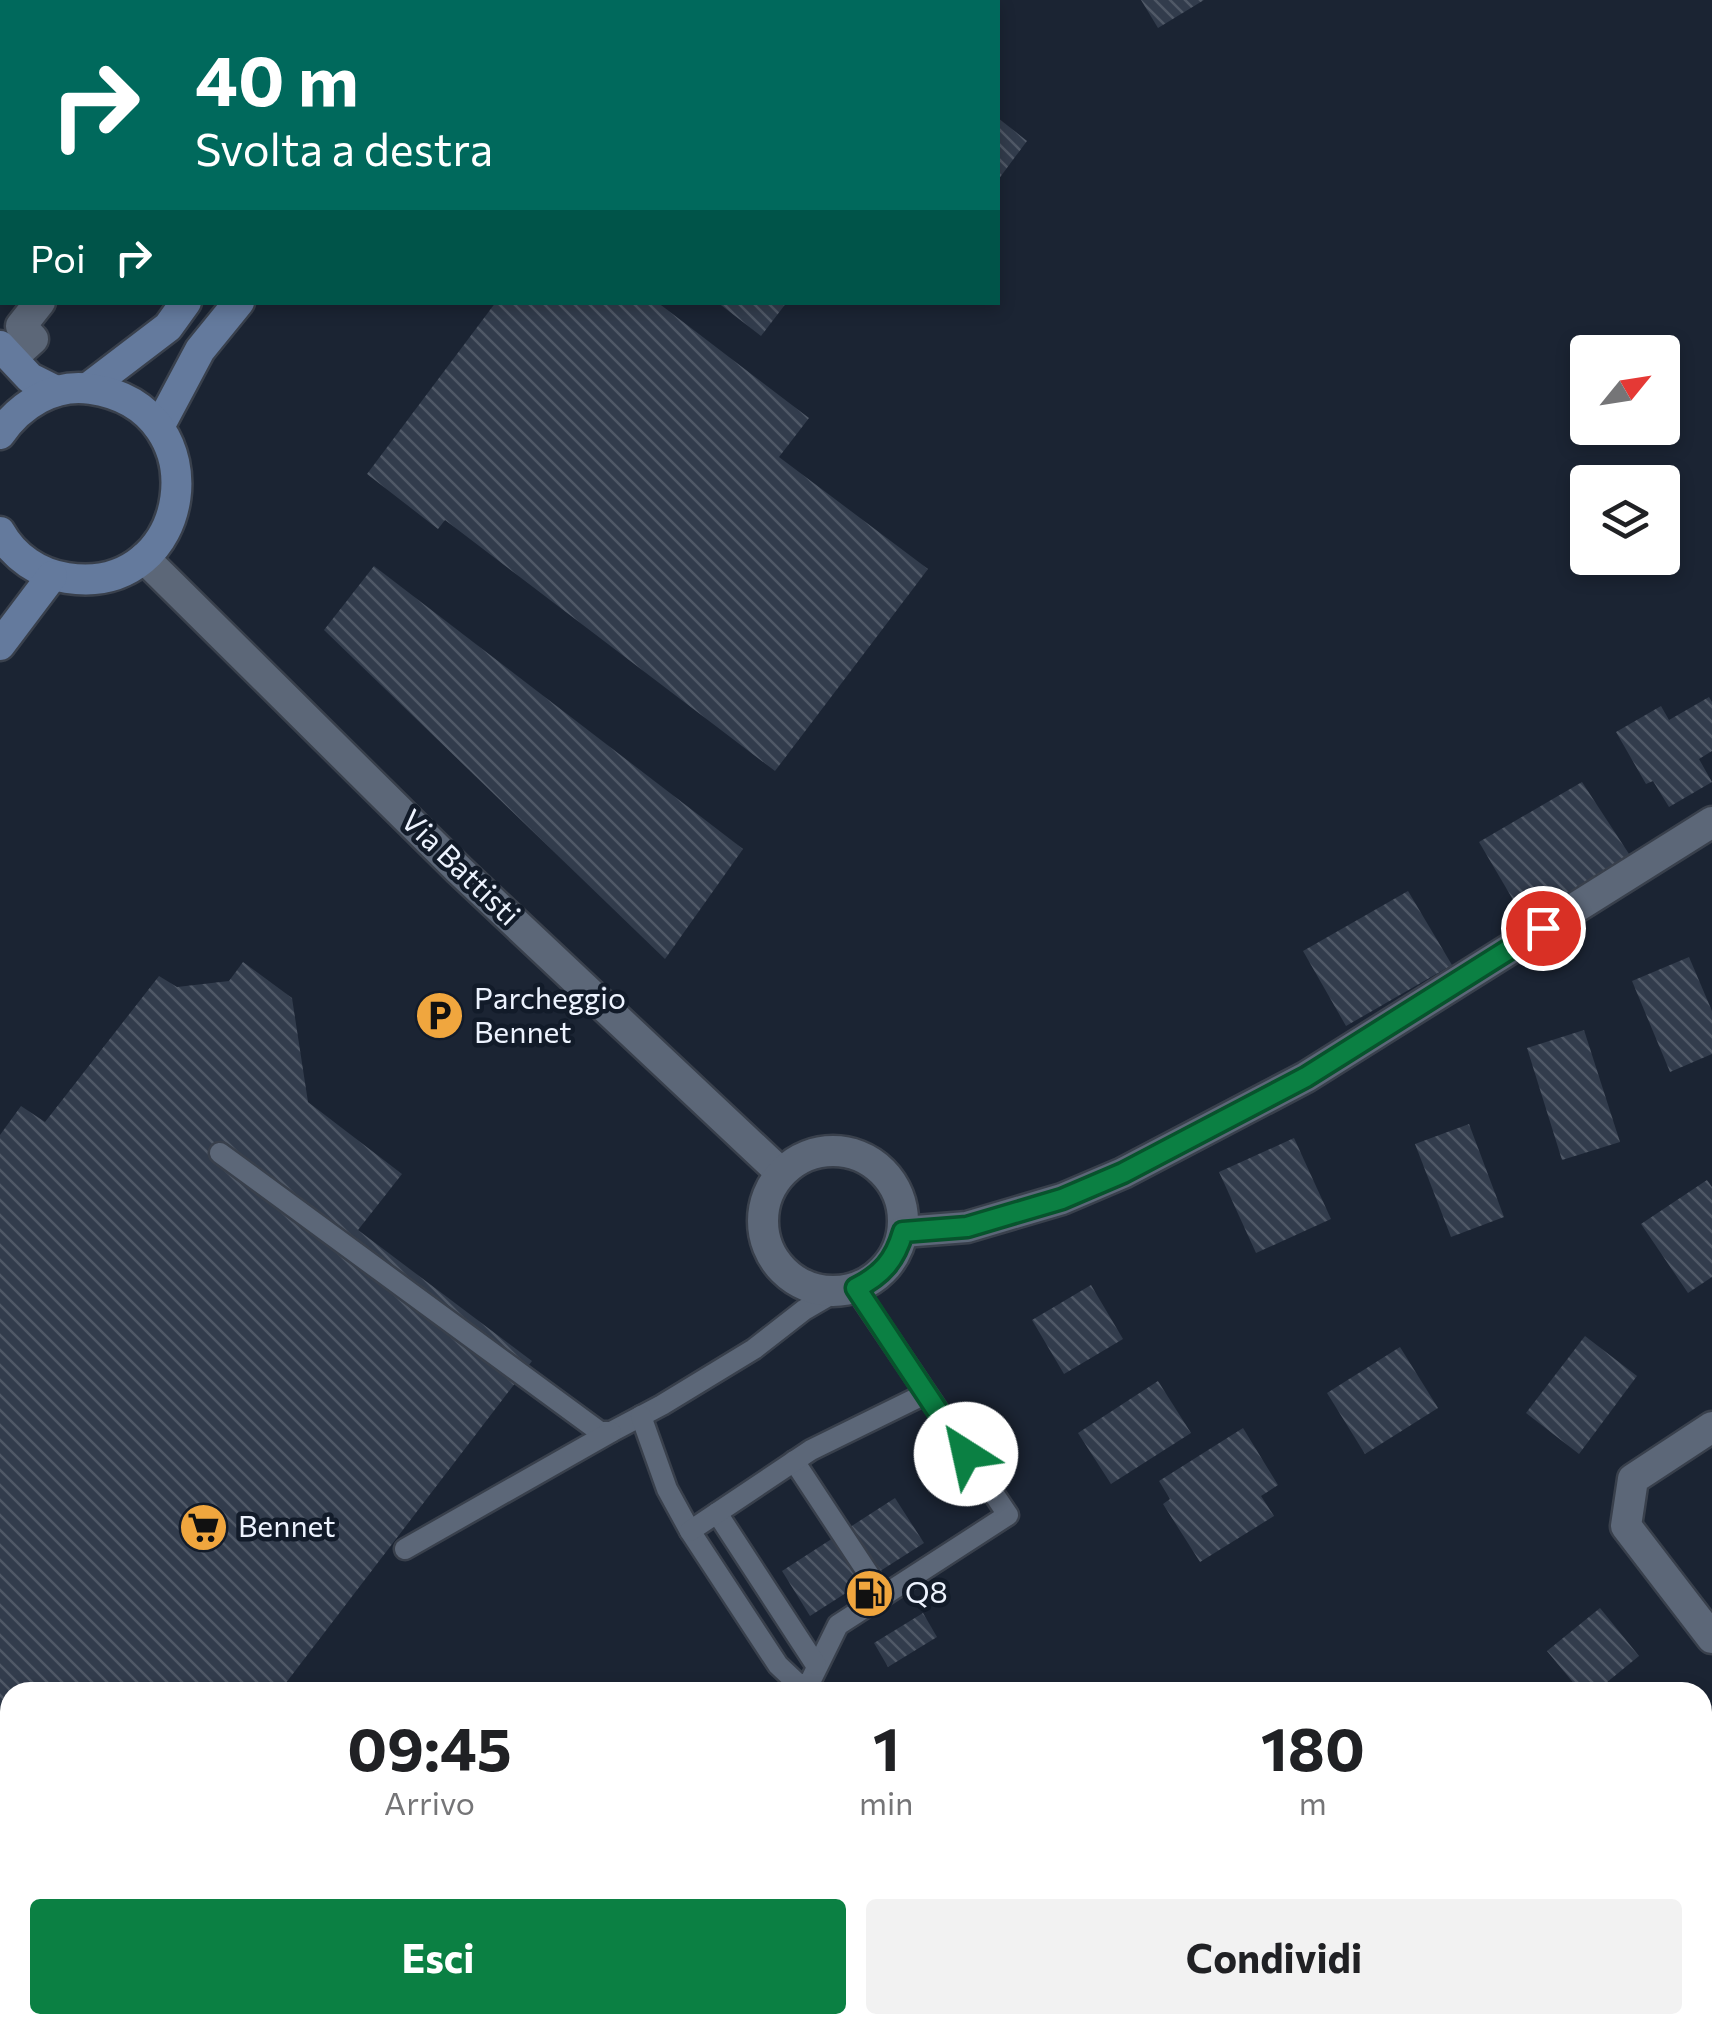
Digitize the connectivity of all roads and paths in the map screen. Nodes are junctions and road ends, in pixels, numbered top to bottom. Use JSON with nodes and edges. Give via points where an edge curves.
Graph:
{"nodes":[{"id":1,"x":38,"y":305,"type":"edge"},
{"id":2,"x":184,"y":305,"type":"edge"},
{"id":3,"x":237,"y":305,"type":"edge"},
{"id":4,"x":7,"y":352,"type":"edge"},
{"id":5,"x":88,"y":388,"type":"junction"},
{"id":6,"x":56,"y":391,"type":"junction"},
{"id":7,"x":159,"y":427,"type":"junction"},
{"id":8,"x":0,"y":432,"type":"edge"},
{"id":9,"x":2,"y":543,"type":"edge"},
{"id":10,"x":144,"y":558,"type":"junction"},
{"id":11,"x":52,"y":576,"type":"junction"},
{"id":12,"x":0,"y":644,"type":"edge"},
{"id":13,"x":1712,"y":822,"type":"edge"},
{"id":14,"x":220,"y":1152,"type":"dead end"},
{"id":15,"x":781,"y":1172,"type":"junction"},
{"id":16,"x":903,"y":1232,"type":"junction"},
{"id":17,"x":845,"y":1290,"type":"junction"},
{"id":18,"x":925,"y":1394,"type":"junction"},
{"id":19,"x":641,"y":1416,"type":"junction"},
{"id":20,"x":1712,"y":1427,"type":"edge"},
{"id":21,"x":611,"y":1432,"type":"junction"},
{"id":22,"x":794,"y":1461,"type":"junction"},
{"id":23,"x":717,"y":1513,"type":"junction"},
{"id":24,"x":690,"y":1531,"type":"junction"},
{"id":25,"x":406,"y":1550,"type":"dead end"},
{"id":26,"x":883,"y":1596,"type":"junction"},
{"id":27,"x":1712,"y":1638,"type":"edge"},
{"id":28,"x":816,"y":1665,"type":"junction"},
{"id":29,"x":796,"y":1682,"type":"edge"},
{"id":30,"x":810,"y":1682,"type":"edge"}],
"edges":[{"from":1,"to":4,"type":"street","via":[[21,326],[33,339]]},
{"from":2,"to":5,"type":"main road","via":[[168,327]]},
{"from":3,"to":7,"type":"main road","via":[[200,350]]},
{"from":4,"to":6,"type":"main road","via":[[30,378]]},
{"from":5,"to":6,"type":"main road"},
{"from":5,"to":7,"type":"main road","via":[[139,407]]},
{"from":6,"to":8,"type":"main road","via":[[35,400]]},
{"from":7,"to":10,"type":"main road","via":[[173,452],[175,510]]},
{"from":9,"to":11,"type":"main road"},
{"from":10,"to":11,"type":"main road","via":[[116,575],[84,581]]},
{"from":10,"to":15,"type":"street","name":"Via Battisti","via":[[459,870]]},
{"from":11,"to":12,"type":"main road"},
{"from":13,"to":16,"type":"street","via":[[1306,1077],[1123,1173],[967,1227]]},
{"from":14,"to":21,"type":"lane","via":[[590,1427]]},
{"from":15,"to":16,"type":"street","via":[[815,1152],[834,1150],[872,1162],[897,1193]]},
{"from":15,"to":17,"type":"street","via":[[762,1212],[771,1256],[798,1282]]},
{"from":16,"to":17,"type":"street","via":[[887,1267]]},
{"from":17,"to":18,"type":"lane"},
{"from":17,"to":19,"type":"lane"},
{"from":18,"to":22,"type":"lane"},
{"from":18,"to":26,"type":"lane","via":[[1008,1515]]},
{"from":19,"to":21,"type":"lane"},
{"from":19,"to":24,"type":"lane","via":[[666,1489]]},
{"from":20,"to":27,"type":"street","via":[[1634,1479],[1626,1526]]},
{"from":21,"to":25,"type":"lane"},
{"from":22,"to":23,"type":"lane"},
{"from":22,"to":26,"type":"lane"},
{"from":23,"to":24,"type":"lane"},
{"from":23,"to":28,"type":"lane"},
{"from":24,"to":29,"type":"lane"},
{"from":26,"to":28,"type":"lane","via":[[838,1625]]},
{"from":28,"to":30,"type":"lane"}]}
